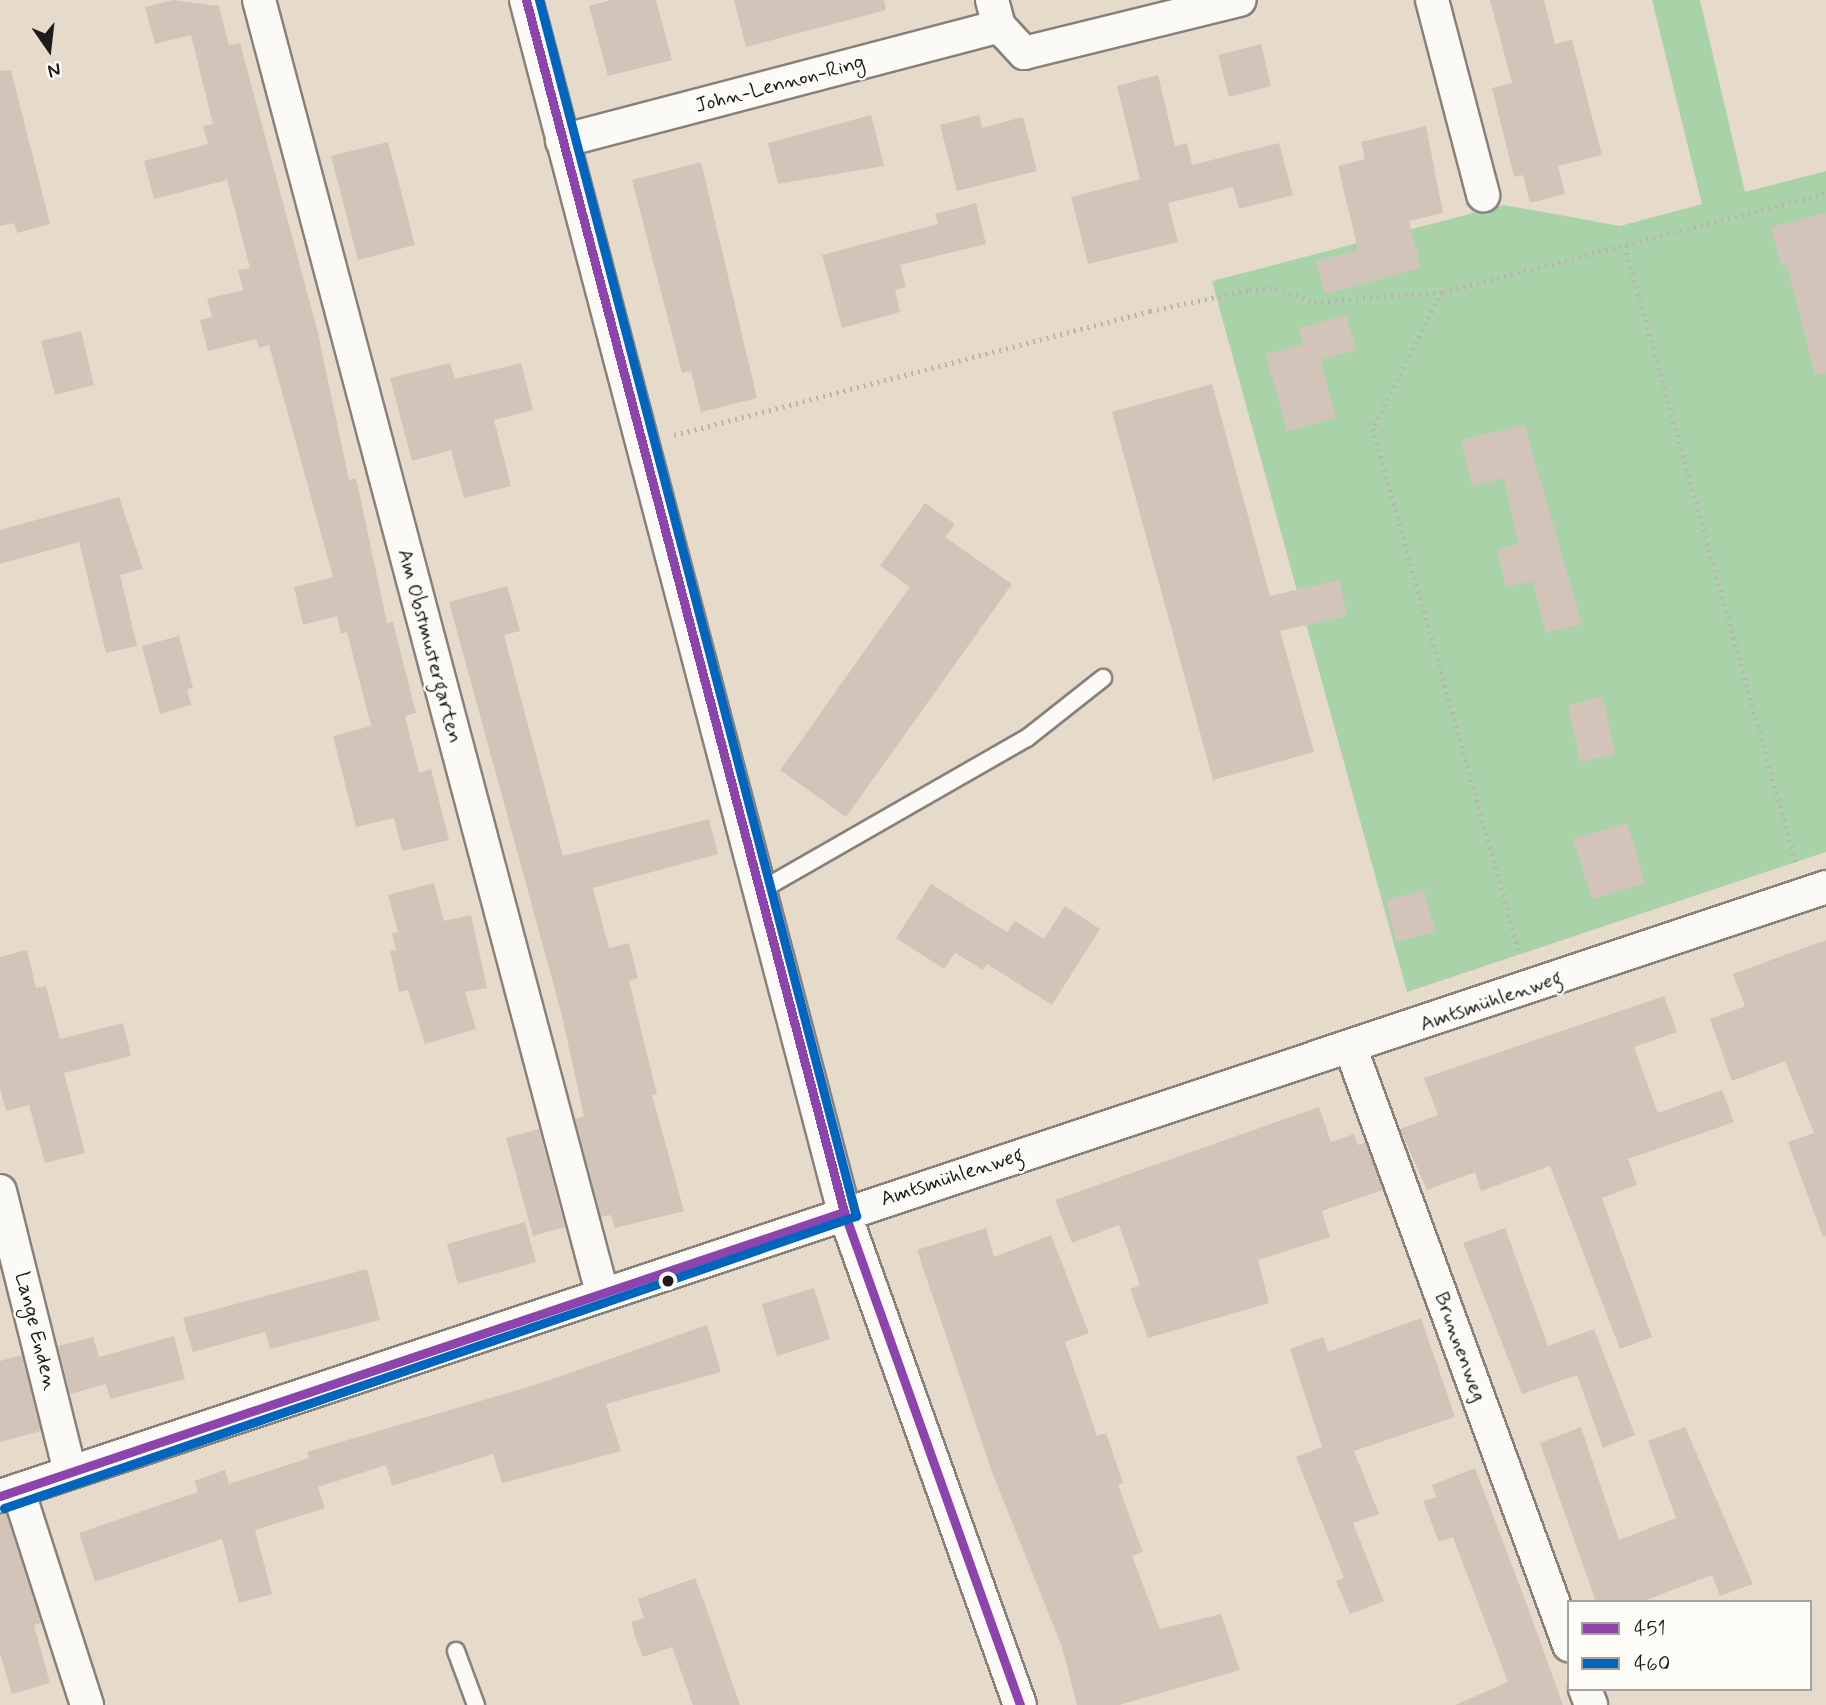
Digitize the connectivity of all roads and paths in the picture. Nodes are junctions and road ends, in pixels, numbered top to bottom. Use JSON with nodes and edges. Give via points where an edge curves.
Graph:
{"nodes":[{"id":1,"x":259,"y":0,"type":"edge"},
{"id":2,"x":526,"y":0,"type":"edge"},
{"id":3,"x":1240,"y":0,"type":"edge"},
{"id":4,"x":1432,"y":0,"type":"edge"},
{"id":5,"x":995,"y":13,"type":"edge"},
{"id":6,"x":562,"y":141,"type":"junction"},
{"id":7,"x":1826,"y":193,"type":"edge"},
{"id":8,"x":1483,"y":195,"type":"dead end"},
{"id":9,"x":1625,"y":246,"type":"junction"},
{"id":10,"x":1443,"y":292,"type":"junction"},
{"id":11,"x":645,"y":443,"type":"junction"},
{"id":12,"x":1103,"y":678,"type":"dead end"},
{"id":13,"x":763,"y":888,"type":"junction"},
{"id":14,"x":1815,"y":891,"type":"edge"},
{"id":15,"x":1529,"y":989,"type":"junction"},
{"id":16,"x":1351,"y":1049,"type":"junction"},
{"id":17,"x":0,"y":1191,"type":"edge"},
{"id":18,"x":844,"y":1212,"type":"junction"},
{"id":19,"x":602,"y":1293,"type":"junction"},
{"id":20,"x":70,"y":1471,"type":"junction"},
{"id":21,"x":9,"y":1493,"type":"edge"},
{"id":22,"x":1567,"y":1640,"type":"edge"},
{"id":23,"x":457,"y":1651,"type":"dead end"},
{"id":24,"x":87,"y":1705,"type":"edge"},
{"id":25,"x":476,"y":1705,"type":"edge"},
{"id":26,"x":1020,"y":1705,"type":"edge"}],
"edges":[{"from":1,"to":19,"type":"street","name":"Am Obstmustergarten"},
{"from":2,"to":6,"type":"street"},
{"from":3,"to":5,"type":"street","name":"John-Lennon-Ring","via":[[1024,53]]},
{"from":4,"to":8,"type":"street"},
{"from":5,"to":6,"type":"street","name":"John-Lennon-Ring"},
{"from":6,"to":11,"type":"street"},
{"from":7,"to":9,"type":"path"},
{"from":9,"to":10,"type":"path"},
{"from":9,"to":14,"type":"path"},
{"from":10,"to":11,"type":"path","via":[[1314,302],[1276,289],[1249,290]]},
{"from":10,"to":15,"type":"path","via":[[1373,429]]},
{"from":11,"to":13,"type":"street"},
{"from":12,"to":13,"type":"lane","via":[[1027,738]]},
{"from":13,"to":18,"type":"street"},
{"from":14,"to":15,"type":"street","name":"Amtsmühlenweg"},
{"from":15,"to":16,"type":"street","name":"Amtsmühlenweg"},
{"from":16,"to":18,"type":"street","name":"Amtsmühlenweg"},
{"from":16,"to":22,"type":"street","name":"Brunnenweg"},
{"from":17,"to":20,"type":"street","name":"Lange Enden"},
{"from":18,"to":19,"type":"street","name":"Amtsmühlenweg"},
{"from":18,"to":26,"type":"street"},
{"from":19,"to":20,"type":"street","name":"Amtsmühlenweg"},
{"from":20,"to":21,"type":"street","name":"Amtsmühlenweg"},
{"from":21,"to":24,"type":"street"},
{"from":23,"to":25,"type":"lane"}]}
